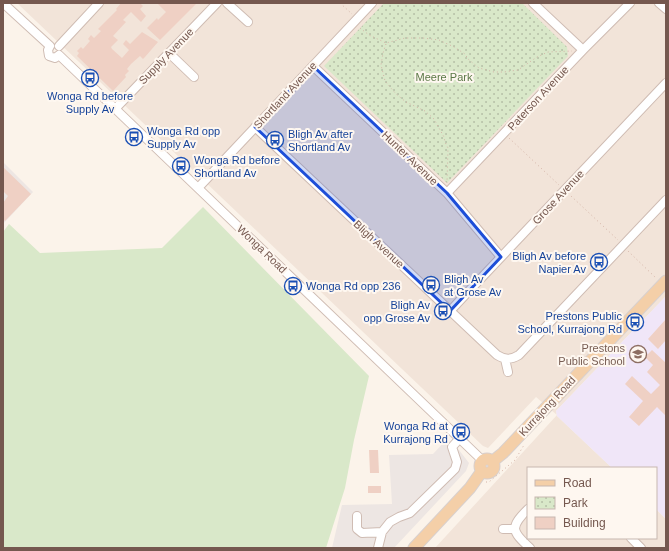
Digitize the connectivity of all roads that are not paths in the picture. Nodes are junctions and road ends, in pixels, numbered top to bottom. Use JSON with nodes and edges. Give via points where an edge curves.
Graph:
{"nodes":[{"id":1,"x":3,"y":3,"type":"edge"},
{"id":2,"x":100,"y":3,"type":"edge"},
{"id":3,"x":217,"y":3,"type":"edge"},
{"id":4,"x":227,"y":3,"type":"edge"},
{"id":5,"x":372,"y":3,"type":"edge"},
{"id":6,"x":533,"y":3,"type":"edge"},
{"id":7,"x":630,"y":3,"type":"edge"},
{"id":8,"x":659,"y":3,"type":"edge"},
{"id":9,"x":666,"y":9,"type":"edge"},
{"id":10,"x":248,"y":22,"type":"dead end"},
{"id":11,"x":50,"y":46,"type":"junction"},
{"id":12,"x":59,"y":46,"type":"junction"},
{"id":13,"x":582,"y":50,"type":"junction"},
{"id":14,"x":169,"y":53,"type":"junction"},
{"id":15,"x":59,"y":56,"type":"junction"},
{"id":16,"x":313,"y":66,"type":"junction"},
{"id":17,"x":194,"y":77,"type":"dead end"},
{"id":18,"x":666,"y":83,"type":"edge"},
{"id":19,"x":115,"y":109,"type":"junction"},
{"id":20,"x":255,"y":127,"type":"junction"},
{"id":21,"x":198,"y":188,"type":"junction"},
{"id":22,"x":447,"y":193,"type":"junction"},
{"id":23,"x":666,"y":200,"type":"edge"},
{"id":24,"x":501,"y":257,"type":"junction"},
{"id":25,"x":662,"y":280,"type":"edge"},
{"id":26,"x":450,"y":311,"type":"junction"},
{"id":27,"x":506,"y":359,"type":"junction"},
{"id":28,"x":508,"y":372,"type":"dead end"},
{"id":29,"x":460,"y":438,"type":"junction"},
{"id":30,"x":488,"y":461,"type":"junction"},
{"id":31,"x":527,"y":510,"type":"edge"},
{"id":32,"x":357,"y":516,"type":"dead end"},
{"id":33,"x":503,"y":529,"type":"dead end"},
{"id":34,"x":515,"y":529,"type":"junction"},
{"id":35,"x":382,"y":532,"type":"junction"},
{"id":36,"x":632,"y":539,"type":"edge"},
{"id":37,"x":378,"y":548,"type":"edge"},
{"id":38,"x":414,"y":548,"type":"edge"},
{"id":39,"x":530,"y":548,"type":"edge"},
{"id":40,"x":641,"y":548,"type":"edge"}],
"edges":[{"from":1,"to":11,"type":"street"},
{"from":2,"to":12,"type":"street"},
{"from":3,"to":14,"type":"street","name":"Supply Avenue"},
{"from":4,"to":10,"type":"street"},
{"from":5,"to":16,"type":"street","name":"Shortland Avenue"},
{"from":6,"to":13,"type":"street"},
{"from":7,"to":13,"type":"street","name":"Paterson Avenue"},
{"from":8,"to":9,"type":"street"},
{"from":11,"to":12,"type":"street"},
{"from":11,"to":15,"type":"street","via":[[49,56]]},
{"from":12,"to":15,"type":"street"},
{"from":13,"to":22,"type":"street","name":"Paterson Avenue"},
{"from":14,"to":17,"type":"street"},
{"from":14,"to":19,"type":"street","name":"Supply Avenue"},
{"from":15,"to":19,"type":"street","name":"Wonga Road"},
{"from":16,"to":20,"type":"street","name":"Shortland Avenue"},
{"from":16,"to":22,"type":"street","name":"Hunter Avenue"},
{"from":18,"to":24,"type":"street","name":"Grose Avenue"},
{"from":19,"to":21,"type":"street","name":"Wonga Road"},
{"from":20,"to":21,"type":"street","name":"Shortland Avenue"},
{"from":20,"to":26,"type":"street","name":"Bligh Avenue"},
{"from":21,"to":29,"type":"street","name":"Wonga Road"},
{"from":22,"to":24,"type":"street","name":"Hunter Avenue"},
{"from":23,"to":27,"type":"street","via":[[519,355]]},
{"from":24,"to":26,"type":"street","name":"Grose Avenue"},
{"from":25,"to":30,"type":"main road","name":"Kurrajong Road","via":[[503,453]]},
{"from":26,"to":27,"type":"street","name":"Bligh Avenue","via":[[497,355]]},
{"from":27,"to":28,"type":"street"},
{"from":29,"to":30,"type":"street","name":"Wonga Road"},
{"from":29,"to":35,"type":"street","via":[[452,447],[457,462],[455,469],[410,513],[395,518]]},
{"from":30,"to":38,"type":"main road","name":"Kurrajong Road","via":[[494,467],[493,471],[482,471],[470,488]]},
{"from":31,"to":34,"type":"street","via":[[517,521]]},
{"from":32,"to":35,"type":"street","via":[[357,529],[362,533]]},
{"from":33,"to":34,"type":"street"},
{"from":34,"to":39,"type":"street","via":[[519,538]]},
{"from":35,"to":37,"type":"street"},
{"from":36,"to":40,"type":"street"}]}
